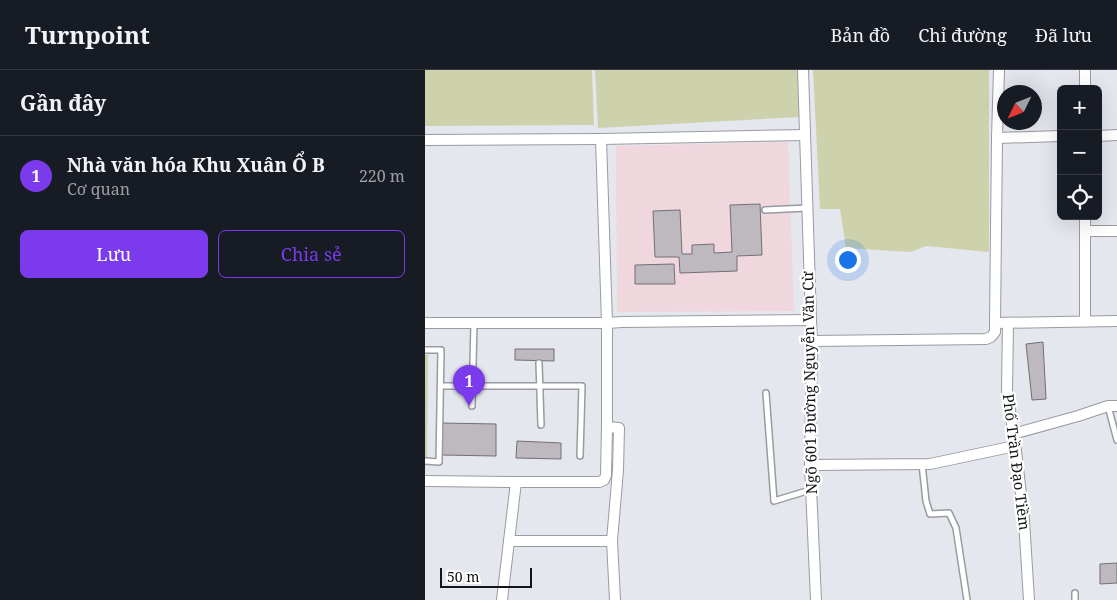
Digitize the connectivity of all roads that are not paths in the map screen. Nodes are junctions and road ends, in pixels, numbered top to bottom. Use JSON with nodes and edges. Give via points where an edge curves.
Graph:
{"nodes":[{"id":1,"x":803,"y":70,"type":"edge"},
{"id":2,"x":999,"y":70,"type":"edge"},
{"id":3,"x":1085,"y":70,"type":"edge"},
{"id":4,"x":1085,"y":85,"type":"edge"},
{"id":5,"x":805,"y":135,"type":"junction"},
{"id":6,"x":1117,"y":135,"type":"edge"},
{"id":7,"x":1057,"y":136,"type":"edge"},
{"id":8,"x":1102,"y":136,"type":"edge"},
{"id":9,"x":997,"y":138,"type":"junction"},
{"id":10,"x":601,"y":139,"type":"junction"},
{"id":11,"x":425,"y":140,"type":"edge"},
{"id":12,"x":807,"y":208,"type":"junction"},
{"id":13,"x":765,"y":210,"type":"dead end"},
{"id":14,"x":1085,"y":220,"type":"edge"},
{"id":15,"x":1085,"y":231,"type":"junction"},
{"id":16,"x":1117,"y":231,"type":"edge"},
{"id":17,"x":811,"y":320,"type":"junction"},
{"id":18,"x":1085,"y":321,"type":"junction"},
{"id":19,"x":1117,"y":321,"type":"edge"},
{"id":20,"x":425,"y":323,"type":"edge"},
{"id":21,"x":475,"y":323,"type":"junction"},
{"id":22,"x":607,"y":323,"type":"junction"},
{"id":23,"x":995,"y":323,"type":"junction"},
{"id":24,"x":1008,"y":323,"type":"junction"},
{"id":25,"x":813,"y":341,"type":"junction"},
{"id":26,"x":425,"y":350,"type":"edge"},
{"id":27,"x":539,"y":364,"type":"dead end"},
{"id":28,"x":473,"y":385,"type":"junction"},
{"id":29,"x":441,"y":386,"type":"junction"},
{"id":30,"x":539,"y":386,"type":"junction"},
{"id":31,"x":766,"y":393,"type":"dead end"},
{"id":32,"x":472,"y":406,"type":"dead end"},
{"id":33,"x":1113,"y":406,"type":"edge"},
{"id":34,"x":541,"y":425,"type":"dead end"},
{"id":35,"x":607,"y":427,"type":"junction"},
{"id":36,"x":1013,"y":434,"type":"junction"},
{"id":37,"x":1117,"y":440,"type":"edge"},
{"id":38,"x":1015,"y":446,"type":"junction"},
{"id":39,"x":580,"y":456,"type":"dead end"},
{"id":40,"x":425,"y":461,"type":"edge"},
{"id":41,"x":922,"y":464,"type":"junction"},
{"id":42,"x":809,"y":465,"type":"junction"},
{"id":43,"x":425,"y":481,"type":"edge"},
{"id":44,"x":516,"y":482,"type":"junction"},
{"id":45,"x":810,"y":490,"type":"junction"},
{"id":46,"x":509,"y":541,"type":"junction"},
{"id":47,"x":613,"y":541,"type":"junction"},
{"id":48,"x":1075,"y":593,"type":"dead end"},
{"id":49,"x":502,"y":600,"type":"edge"},
{"id":50,"x":615,"y":600,"type":"edge"},
{"id":51,"x":816,"y":600,"type":"edge"},
{"id":52,"x":967,"y":600,"type":"edge"},
{"id":53,"x":1029,"y":600,"type":"edge"},
{"id":54,"x":1075,"y":600,"type":"edge"}],
"edges":[{"from":1,"to":5,"type":"street","name":"Ngõ 601 Đường Nguyễn Văn Cừ"},
{"from":2,"to":9,"type":"street"},
{"from":3,"to":4,"type":"street"},
{"from":5,"to":10,"type":"street"},
{"from":5,"to":12,"type":"street","name":"Ngõ 601 Đường Nguyễn Văn Cừ"},
{"from":6,"to":8,"type":"street"},
{"from":7,"to":9,"type":"street"},
{"from":9,"to":23,"type":"street"},
{"from":10,"to":11,"type":"street"},
{"from":10,"to":22,"type":"street"},
{"from":12,"to":13,"type":"lane"},
{"from":12,"to":17,"type":"street","name":"Ngõ 601 Đường Nguyễn Văn Cừ"},
{"from":14,"to":15,"type":"street"},
{"from":15,"to":16,"type":"street"},
{"from":15,"to":18,"type":"street"},
{"from":17,"to":22,"type":"street"},
{"from":17,"to":25,"type":"street","name":"Ngõ 601 Đường Nguyễn Văn Cừ"},
{"from":18,"to":19,"type":"street"},
{"from":18,"to":24,"type":"street"},
{"from":20,"to":21,"type":"street"},
{"from":21,"to":22,"type":"street"},
{"from":21,"to":28,"type":"lane"},
{"from":22,"to":35,"type":"street"},
{"from":23,"to":24,"type":"street"},
{"from":23,"to":25,"type":"street","via":[[995,332],[986,339]]},
{"from":24,"to":36,"type":"street","name":"Phố Trần Đạo Tiềm","via":[[1007,390]]},
{"from":25,"to":42,"type":"street","name":"Ngõ 601 Đường Nguyễn Văn Cừ"},
{"from":26,"to":29,"type":"lane","via":[[441,350]]},
{"from":27,"to":30,"type":"lane"},
{"from":28,"to":29,"type":"lane"},
{"from":28,"to":30,"type":"lane"},
{"from":28,"to":32,"type":"lane"},
{"from":29,"to":40,"type":"lane","via":[[439,462]]},
{"from":30,"to":34,"type":"lane"},
{"from":30,"to":39,"type":"lane","via":[[582,386]]},
{"from":31,"to":45,"type":"lane","via":[[774,501]]},
{"from":33,"to":36,"type":"street"},
{"from":33,"to":37,"type":"lane"},
{"from":35,"to":44,"type":"street","via":[[606,476],[603,480]]},
{"from":35,"to":47,"type":"street","via":[[619,428]]},
{"from":36,"to":38,"type":"street","name":"Phố Trần Đạo Tiềm"},
{"from":38,"to":41,"type":"street"},
{"from":38,"to":53,"type":"street","name":"Phố Trần Đạo Tiềm"},
{"from":41,"to":42,"type":"street"},
{"from":41,"to":52,"type":"lane","via":[[925,501],[930,514],[949,513],[956,528]]},
{"from":42,"to":45,"type":"street","name":"Ngõ 601 Đường Nguyễn Văn Cừ"},
{"from":43,"to":44,"type":"street"},
{"from":44,"to":46,"type":"street"},
{"from":45,"to":51,"type":"street","name":"Ngõ 601 Đường Nguyễn Văn Cừ"},
{"from":46,"to":47,"type":"street"},
{"from":46,"to":49,"type":"street"},
{"from":47,"to":50,"type":"street"},
{"from":48,"to":54,"type":"lane"}]}
